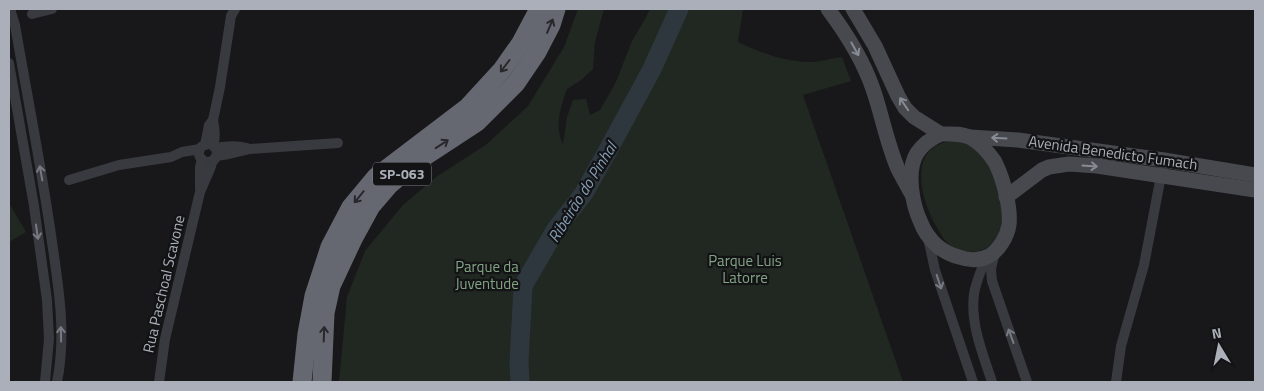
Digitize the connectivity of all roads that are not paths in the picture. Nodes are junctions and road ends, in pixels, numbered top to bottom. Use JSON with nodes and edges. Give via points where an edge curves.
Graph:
{"nodes":[{"id":1,"x":10,"y":9,"type":"edge"},
{"id":2,"x":52,"y":9,"type":"edge"},
{"id":3,"x":539,"y":9,"type":"edge"},
{"id":4,"x":556,"y":9,"type":"edge"},
{"id":5,"x":828,"y":9,"type":"edge"},
{"id":6,"x":853,"y":9,"type":"edge"},
{"id":7,"x":231,"y":11,"type":"edge"},
{"id":8,"x":32,"y":14,"type":"dead end"},
{"id":9,"x":12,"y":26,"type":"edge"},
{"id":10,"x":9,"y":63,"type":"edge"},
{"id":11,"x":941,"y":134,"type":"junction"},
{"id":12,"x":970,"y":137,"type":"junction"},
{"id":13,"x":1035,"y":142,"type":"junction"},
{"id":14,"x":338,"y":143,"type":"dead end"},
{"id":15,"x":208,"y":152,"type":"junction"},
{"id":16,"x":1164,"y":160,"type":"junction"},
{"id":17,"x":1042,"y":170,"type":"junction"},
{"id":18,"x":1162,"y":175,"type":"junction"},
{"id":19,"x":1255,"y":175,"type":"edge"},
{"id":20,"x":69,"y":180,"type":"dead end"},
{"id":21,"x":1255,"y":190,"type":"edge"},
{"id":22,"x":913,"y":196,"type":"junction"},
{"id":23,"x":1006,"y":197,"type":"junction"},
{"id":24,"x":46,"y":204,"type":"junction"},
{"id":25,"x":34,"y":206,"type":"junction"},
{"id":26,"x":928,"y":234,"type":"junction"},
{"id":27,"x":991,"y":254,"type":"junction"},
{"id":28,"x":45,"y":382,"type":"edge"},
{"id":29,"x":57,"y":382,"type":"edge"},
{"id":30,"x":159,"y":382,"type":"edge"},
{"id":31,"x":302,"y":382,"type":"edge"},
{"id":32,"x":322,"y":382,"type":"edge"},
{"id":33,"x":973,"y":382,"type":"edge"},
{"id":34,"x":992,"y":382,"type":"edge"},
{"id":35,"x":1027,"y":382,"type":"edge"},
{"id":36,"x":1116,"y":382,"type":"edge"}],
"edges":[{"from":1,"to":9,"type":"street"},
{"from":2,"to":8,"type":"street"},
{"from":3,"to":31,"type":"highway","number":"SP-063","one_way":true,"via":[[502,70],[468,106],[376,177],[351,207],[330,247],[314,296]]},
{"from":32,"to":4,"type":"highway","number":"SP-063","one_way":true,"via":[[325,313],[331,286],[371,206],[388,185],[416,162],[477,122],[516,83],[537,52]]},
{"from":5,"to":22,"type":"main road","one_way":true,"via":[[862,62],[891,150]]},
{"from":11,"to":6,"type":"main road","one_way":true,"via":[[905,108]]},
{"from":7,"to":15,"type":"street","name":"Rua Paschoal Scavone","via":[[213,120],[215,140]]},
{"from":24,"to":9,"type":"street","one_way":true},
{"from":10,"to":25,"type":"street"},
{"from":11,"to":12,"type":"main road"},
{"from":11,"to":22,"type":"main road","via":[[917,153],[912,166]]},
{"from":13,"to":12,"type":"main road","name":"Avenida Benedicto Fumach","one_way":true},
{"from":12,"to":23,"type":"main road","via":[[994,162]]},
{"from":13,"to":16,"type":"main road","name":"Avenida Benedicto Fumach"},
{"from":13,"to":17,"type":"main road","via":[[1043,155]]},
{"from":14,"to":15,"type":"street","via":[[250,149],[241,146]]},
{"from":15,"to":20,"type":"street","via":[[182,152],[171,157],[119,165]]},
{"from":15,"to":30,"type":"street","name":"Rua Paschoal Scavone","via":[[165,339]]},
{"from":16,"to":18,"type":"street"},
{"from":16,"to":19,"type":"main road","name":"Avenida Benedicto Fumach"},
{"from":17,"to":18,"type":"main road","name":"Avenida Benedicto Fumach","one_way":true,"via":[[1069,164]]},
{"from":17,"to":23,"type":"main road","name":"Avenida Benedicto Fumach"},
{"from":18,"to":21,"type":"main road","name":"Avenida Benedicto Fumach"},
{"from":18,"to":36,"type":"street","via":[[1144,265],[1121,346]]},
{"from":22,"to":26,"type":"main road","via":[[921,224]]},
{"from":23,"to":27,"type":"main road","via":[[1009,226],[1003,242]]},
{"from":24,"to":25,"type":"street"},
{"from":29,"to":24,"type":"street","one_way":true,"via":[[62,337],[60,297]]},
{"from":25,"to":28,"type":"street","one_way":true,"via":[[47,300],[49,339]]},
{"from":26,"to":27,"type":"main road","via":[[937,245],[964,259],[976,260]]},
{"from":26,"to":33,"type":"street","one_way":true,"via":[[935,270]]},
{"from":27,"to":34,"type":"street","via":[[978,279],[974,316]]},
{"from":35,"to":27,"type":"street","one_way":true,"via":[[992,281]]}]}
